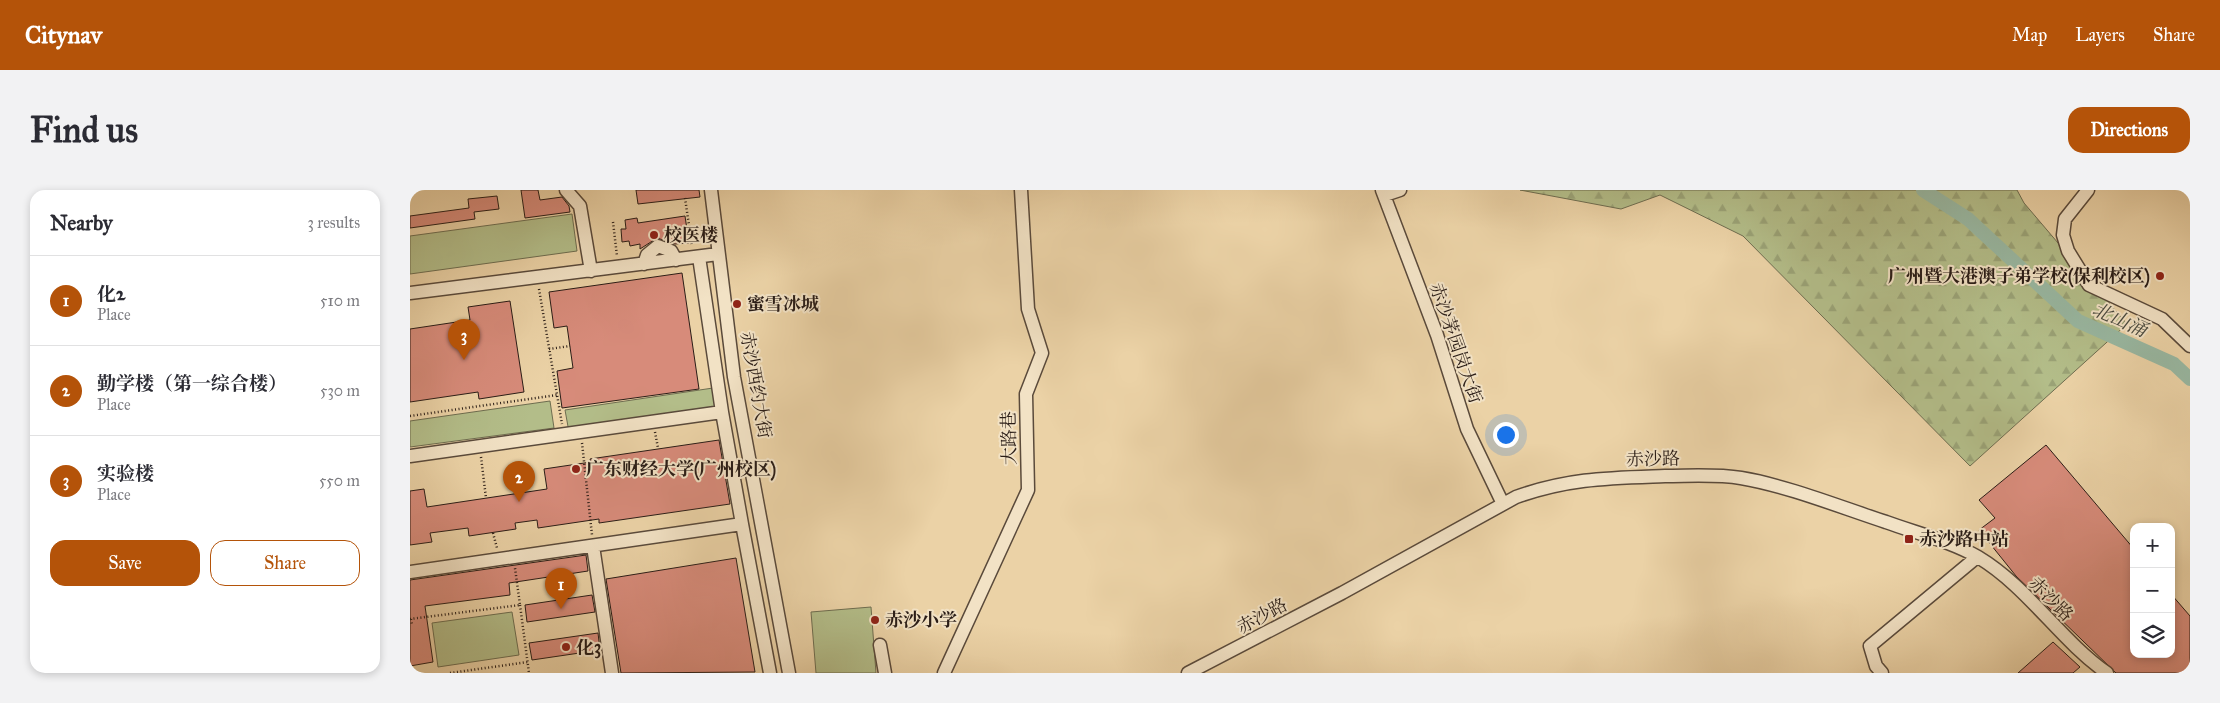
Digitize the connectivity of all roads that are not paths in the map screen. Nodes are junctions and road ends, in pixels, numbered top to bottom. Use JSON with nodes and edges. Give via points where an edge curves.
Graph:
{"nodes":[{"id":1,"x":566,"y":190,"type":"edge"},
{"id":2,"x":711,"y":190,"type":"edge"},
{"id":3,"x":1022,"y":190,"type":"edge"},
{"id":4,"x":1400,"y":190,"type":"edge"},
{"id":5,"x":2088,"y":190,"type":"edge"},
{"id":6,"x":1384,"y":193,"type":"edge"},
{"id":7,"x":718,"y":254,"type":"junction"},
{"id":8,"x":696,"y":257,"type":"junction"},
{"id":9,"x":591,"y":270,"type":"junction"},
{"id":10,"x":410,"y":293,"type":"edge"},
{"id":11,"x":2190,"y":346,"type":"edge"},
{"id":12,"x":722,"y":412,"type":"junction"},
{"id":13,"x":410,"y":456,"type":"edge"},
{"id":14,"x":1503,"y":504,"type":"junction"},
{"id":15,"x":742,"y":524,"type":"junction"},
{"id":16,"x":593,"y":546,"type":"junction"},
{"id":17,"x":1977,"y":557,"type":"junction"},
{"id":18,"x":410,"y":572,"type":"edge"},
{"id":19,"x":880,"y":645,"type":"dead end"},
{"id":20,"x":612,"y":673,"type":"edge"},
{"id":21,"x":770,"y":673,"type":"edge"},
{"id":22,"x":789,"y":673,"type":"edge"},
{"id":23,"x":885,"y":673,"type":"edge"},
{"id":24,"x":944,"y":673,"type":"edge"},
{"id":25,"x":1188,"y":673,"type":"edge"},
{"id":26,"x":1882,"y":673,"type":"edge"},
{"id":27,"x":2107,"y":673,"type":"edge"}],
"edges":[{"from":1,"to":9,"type":"street","via":[[580,206]]},
{"from":2,"to":7,"type":"street","name":"赤沙西约大街"},
{"from":3,"to":24,"type":"street","name":"大路巷","via":[[1028,309],[1042,353],[1026,394],[1028,490]]},
{"from":4,"to":6,"type":"street"},
{"from":5,"to":11,"type":"street","via":[[2065,220],[2063,235],[2068,251],[2089,285],[2162,319]]},
{"from":6,"to":14,"type":"street","name":"赤沙茅园岗大街","via":[[1467,428]]},
{"from":7,"to":8,"type":"street"},
{"from":7,"to":22,"type":"street","name":"赤沙西约大街","via":[[734,377]]},
{"from":8,"to":9,"type":"street"},
{"from":8,"to":12,"type":"street"},
{"from":9,"to":10,"type":"street"},
{"from":12,"to":13,"type":"street"},
{"from":12,"to":15,"type":"street"},
{"from":14,"to":17,"type":"street","name":"赤沙路","via":[[1545,486],[1576,480],[1671,476],[1740,478],[1876,519]]},
{"from":14,"to":25,"type":"street","name":"赤沙路"},
{"from":15,"to":16,"type":"street"},
{"from":15,"to":21,"type":"street"},
{"from":16,"to":18,"type":"street"},
{"from":16,"to":20,"type":"street"},
{"from":17,"to":26,"type":"street","via":[[1870,646],[1876,666]]},
{"from":17,"to":27,"type":"street","name":"赤沙路","via":[[2012,584],[2078,650]]},
{"from":19,"to":23,"type":"street"}]}
